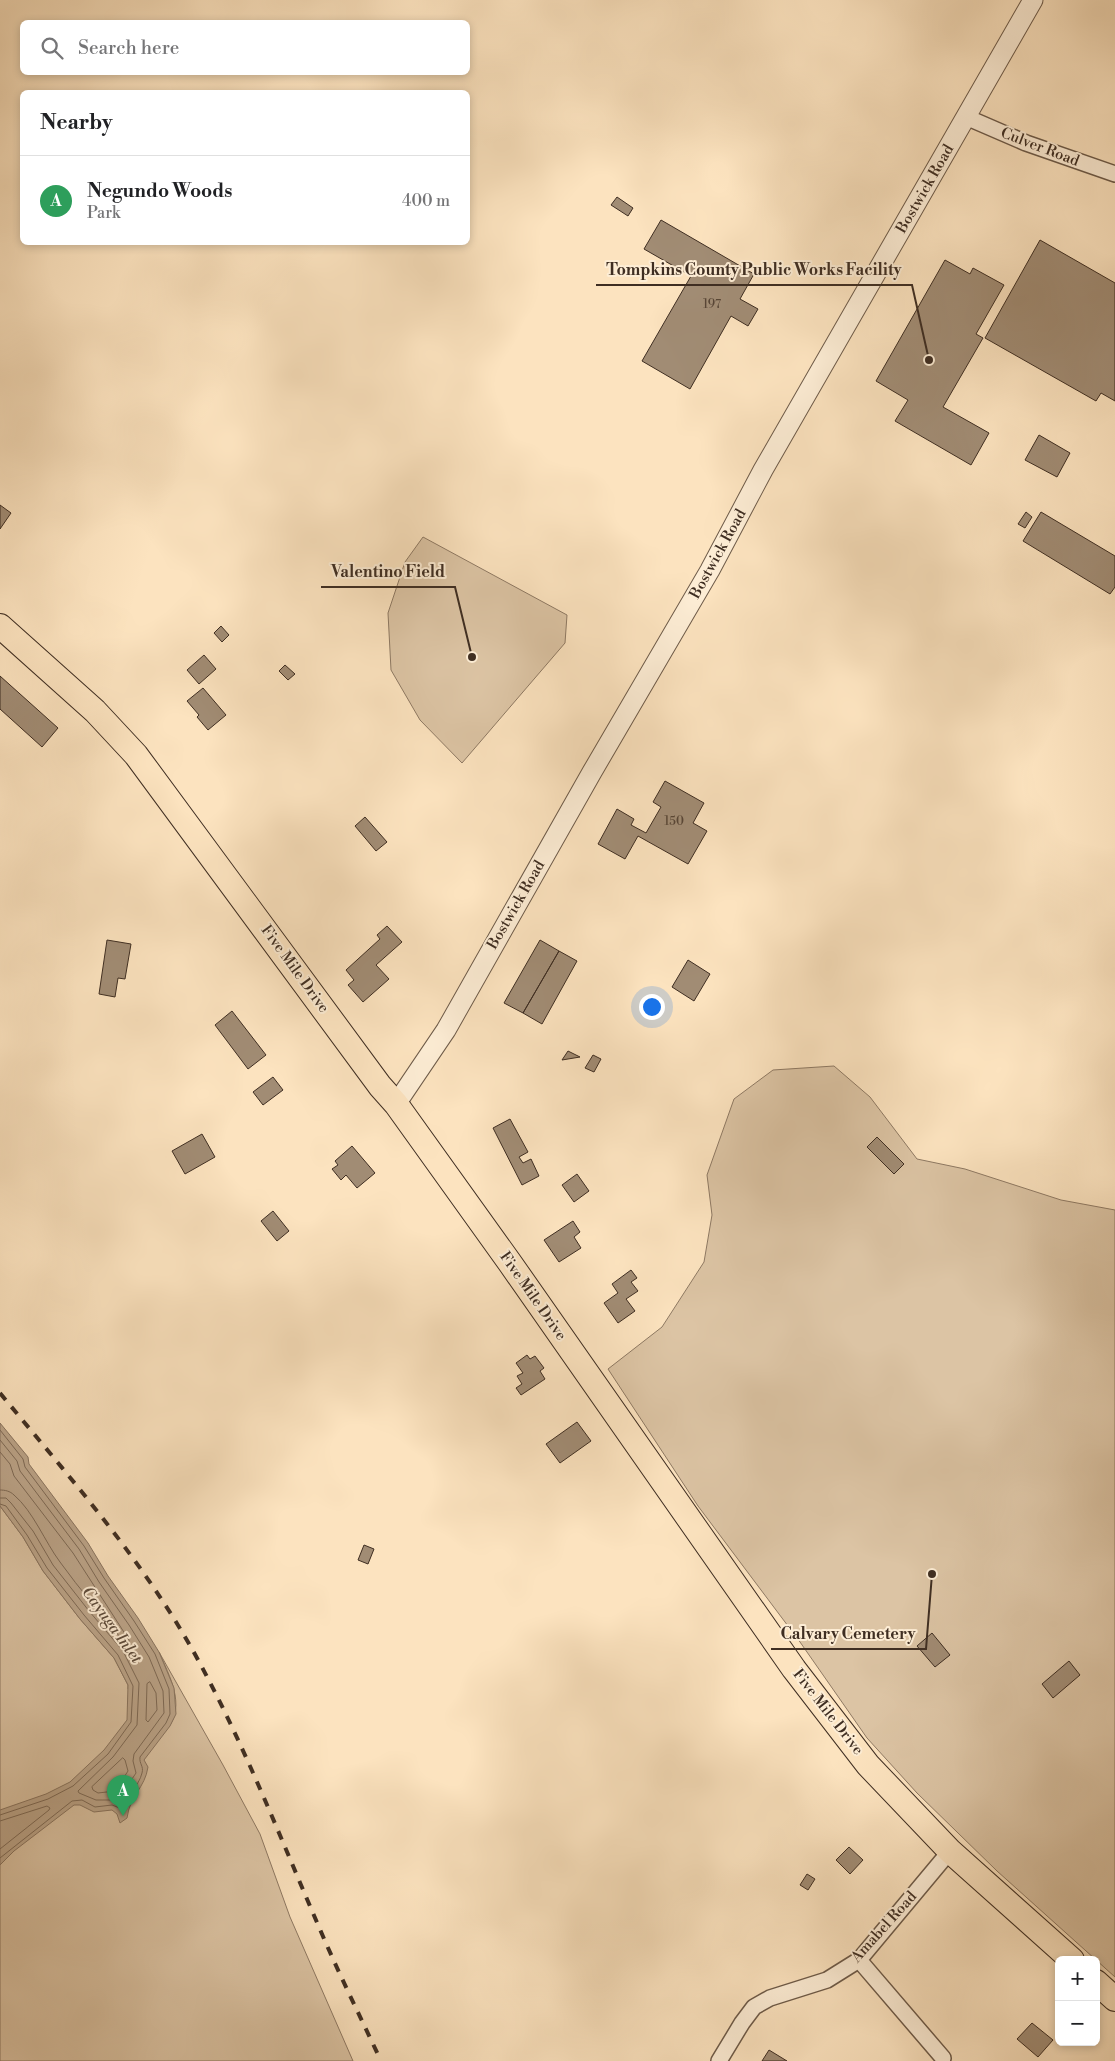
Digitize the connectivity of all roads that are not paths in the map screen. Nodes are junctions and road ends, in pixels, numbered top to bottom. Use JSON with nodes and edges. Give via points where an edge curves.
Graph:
{"nodes":[{"id":1,"x":1033,"y":0,"type":"edge"},
{"id":2,"x":966,"y":117,"type":"junction"},
{"id":3,"x":1115,"y":174,"type":"edge"},
{"id":4,"x":0,"y":626,"type":"edge"},
{"id":5,"x":396,"y":1104,"type":"junction"},
{"id":6,"x":950,"y":1851,"type":"junction"},
{"id":7,"x":1068,"y":1956,"type":"edge"},
{"id":8,"x":859,"y":1960,"type":"junction"},
{"id":9,"x":1100,"y":1986,"type":"edge"},
{"id":10,"x":1115,"y":1999,"type":"edge"},
{"id":11,"x":943,"y":2058,"type":"dead end"},
{"id":12,"x":719,"y":2061,"type":"edge"}],
"edges":[{"from":1,"to":2,"type":"street","name":"Bostwick Road"},
{"from":2,"to":3,"type":"street","name":"Culver Road","via":[[1026,143]]},
{"from":2,"to":5,"type":"street","name":"Bostwick Road","via":[[446,1030]]},
{"from":4,"to":5,"type":"main road","name":"Five Mile Drive","via":[[95,710],[136,755]]},
{"from":5,"to":6,"type":"main road","name":"Five Mile Drive","via":[[794,1669],[868,1765]]},
{"from":6,"to":7,"type":"main road","name":"Five Mile Drive"},
{"from":6,"to":8,"type":"street","name":"Amabel Road"},
{"from":8,"to":11,"type":"street"},
{"from":8,"to":12,"type":"street","name":"Amabel Road","via":[[826,1980],[770,1998],[754,2007]]},
{"from":9,"to":10,"type":"main road"}]}
